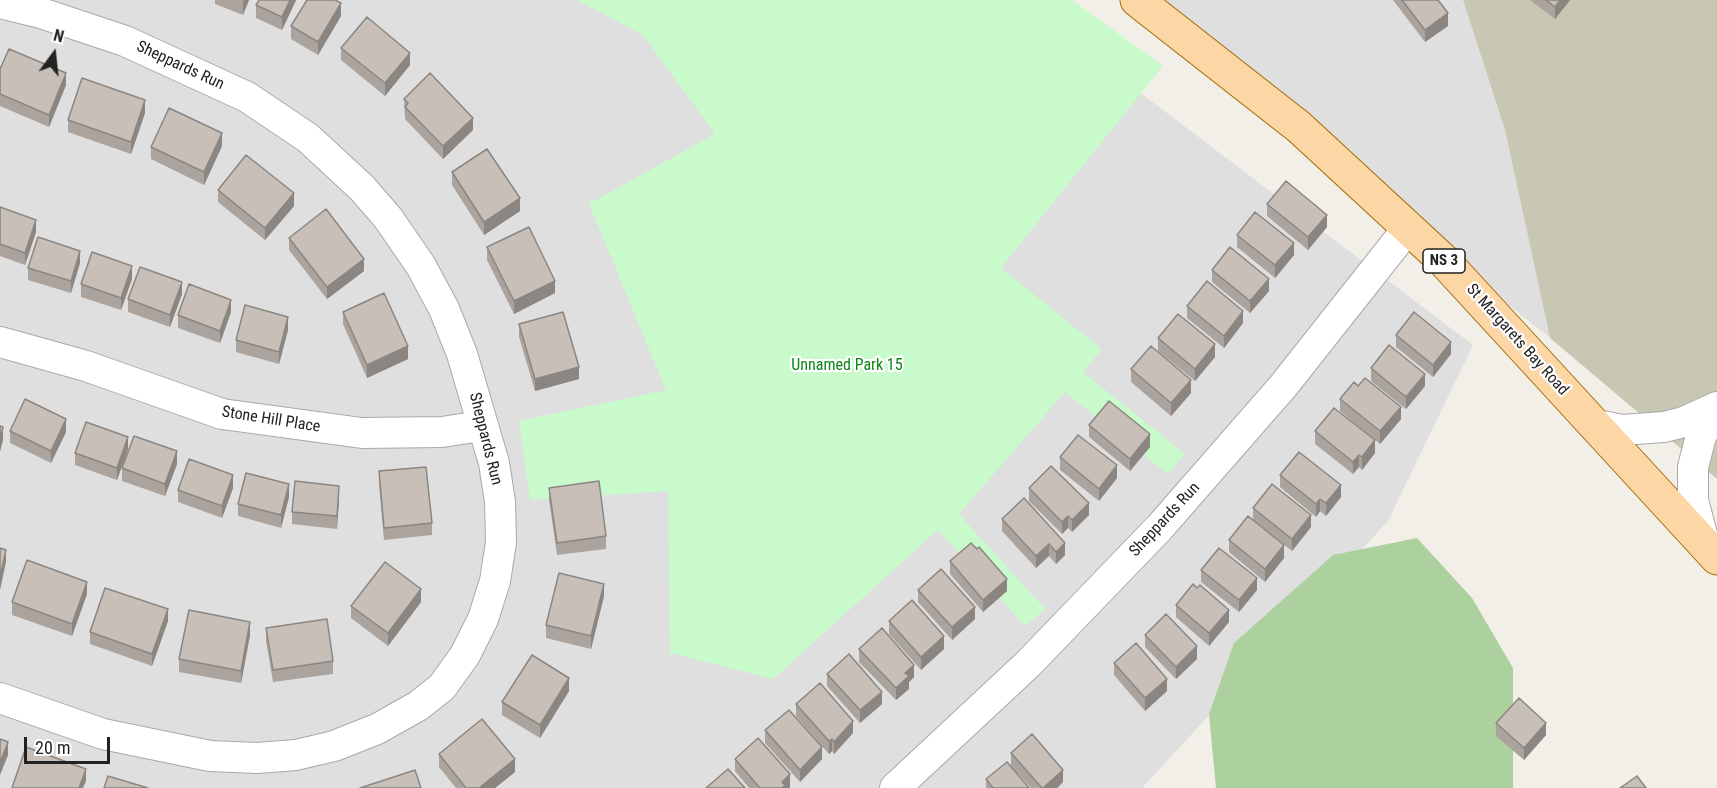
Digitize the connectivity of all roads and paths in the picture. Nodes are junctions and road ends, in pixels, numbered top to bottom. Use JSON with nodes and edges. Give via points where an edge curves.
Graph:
{"nodes":[{"id":1,"x":1137,"y":0,"type":"edge"},
{"id":2,"x":0,"y":3,"type":"edge"},
{"id":3,"x":1408,"y":228,"type":"junction"},
{"id":4,"x":0,"y":342,"type":"edge"},
{"id":5,"x":1717,"y":408,"type":"edge"},
{"id":6,"x":1592,"y":424,"type":"junction"},
{"id":7,"x":481,"y":426,"type":"junction"},
{"id":8,"x":1711,"y":552,"type":"edge"},
{"id":9,"x":0,"y":698,"type":"edge"},
{"id":10,"x":895,"y":788,"type":"edge"}],
"edges":[{"from":1,"to":3,"type":"main road","name":"St Margarets Bay Road","number":"NS 3","via":[[1299,127]]},
{"from":2,"to":7,"type":"street","name":"Sheppards Run","via":[[83,26],[166,58],[268,110],[345,170],[388,218],[444,309],[462,354]]},
{"from":3,"to":6,"type":"main road","name":"St Margarets Bay Road","number":"NS 3","via":[[1523,344]]},
{"from":3,"to":10,"type":"street","name":"Sheppards Run","via":[[1284,385],[1160,527],[1028,664]]},
{"from":4,"to":7,"type":"street","name":"Stone Hill Place","via":[[86,366],[222,414],[363,434],[442,432]]},
{"from":5,"to":6,"type":"street","via":[[1664,427],[1622,430]]},
{"from":5,"to":8,"type":"street","via":[[1701,436],[1693,467],[1693,500]]},
{"from":6,"to":8,"type":"main road","name":"St Margarets Bay Road","number":"NS 3"},
{"from":7,"to":9,"type":"street","name":"Sheppards Run","via":[[494,463],[500,512],[501,542],[495,581],[483,619],[465,655],[442,687],[418,706],[377,729],[334,746],[257,758],[210,756],[103,734]]}]}
